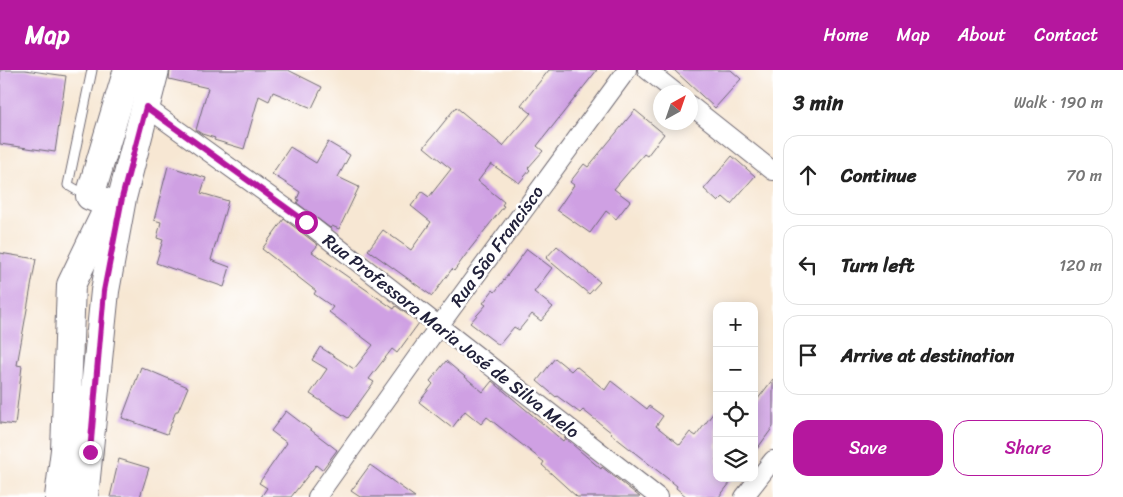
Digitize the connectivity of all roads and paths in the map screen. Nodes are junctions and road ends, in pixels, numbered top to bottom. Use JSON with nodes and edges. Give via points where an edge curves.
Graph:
{"nodes":[{"id":1,"x":92,"y":70,"type":"edge"},
{"id":2,"x":132,"y":70,"type":"edge"},
{"id":3,"x":155,"y":70,"type":"edge"},
{"id":4,"x":628,"y":70,"type":"edge"},
{"id":5,"x":647,"y":70,"type":"edge"},
{"id":6,"x":666,"y":85,"type":"edge"},
{"id":7,"x":146,"y":107,"type":"junction"},
{"id":8,"x":698,"y":111,"type":"edge"},
{"id":9,"x":773,"y":171,"type":"edge"},
{"id":10,"x":110,"y":204,"type":"junction"},
{"id":11,"x":439,"y":326,"type":"junction"},
{"id":12,"x":77,"y":451,"type":"junction"},
{"id":13,"x":773,"y":460,"type":"edge"},
{"id":14,"x":59,"y":497,"type":"edge"},
{"id":15,"x":84,"y":497,"type":"edge"},
{"id":16,"x":317,"y":497,"type":"edge"},
{"id":17,"x":658,"y":497,"type":"edge"},
{"id":18,"x":744,"y":497,"type":"edge"}],
"edges":[{"from":1,"to":10,"type":"lane","via":[[68,185],[84,195]]},
{"from":2,"to":10,"type":"main road","via":[[126,76],[90,196]]},
{"from":3,"to":7,"type":"main road"},
{"from":4,"to":11,"type":"street","name":"Rua São Francisco"},
{"from":5,"to":6,"type":"street"},
{"from":7,"to":11,"type":"street","name":"Rua Professora Maria José de Silva Melo","via":[[306,222]]},
{"from":7,"to":12,"type":"main road","via":[[122,198]]},
{"from":8,"to":9,"type":"street"},
{"from":10,"to":12,"type":"main road","via":[[72,285]]},
{"from":11,"to":16,"type":"street","name":"Rua São Francisco"},
{"from":11,"to":17,"type":"street","name":"Rua Professora Maria José de Silva Melo"},
{"from":12,"to":14,"type":"main road"},
{"from":12,"to":15,"type":"main road"},
{"from":13,"to":18,"type":"street"}]}
